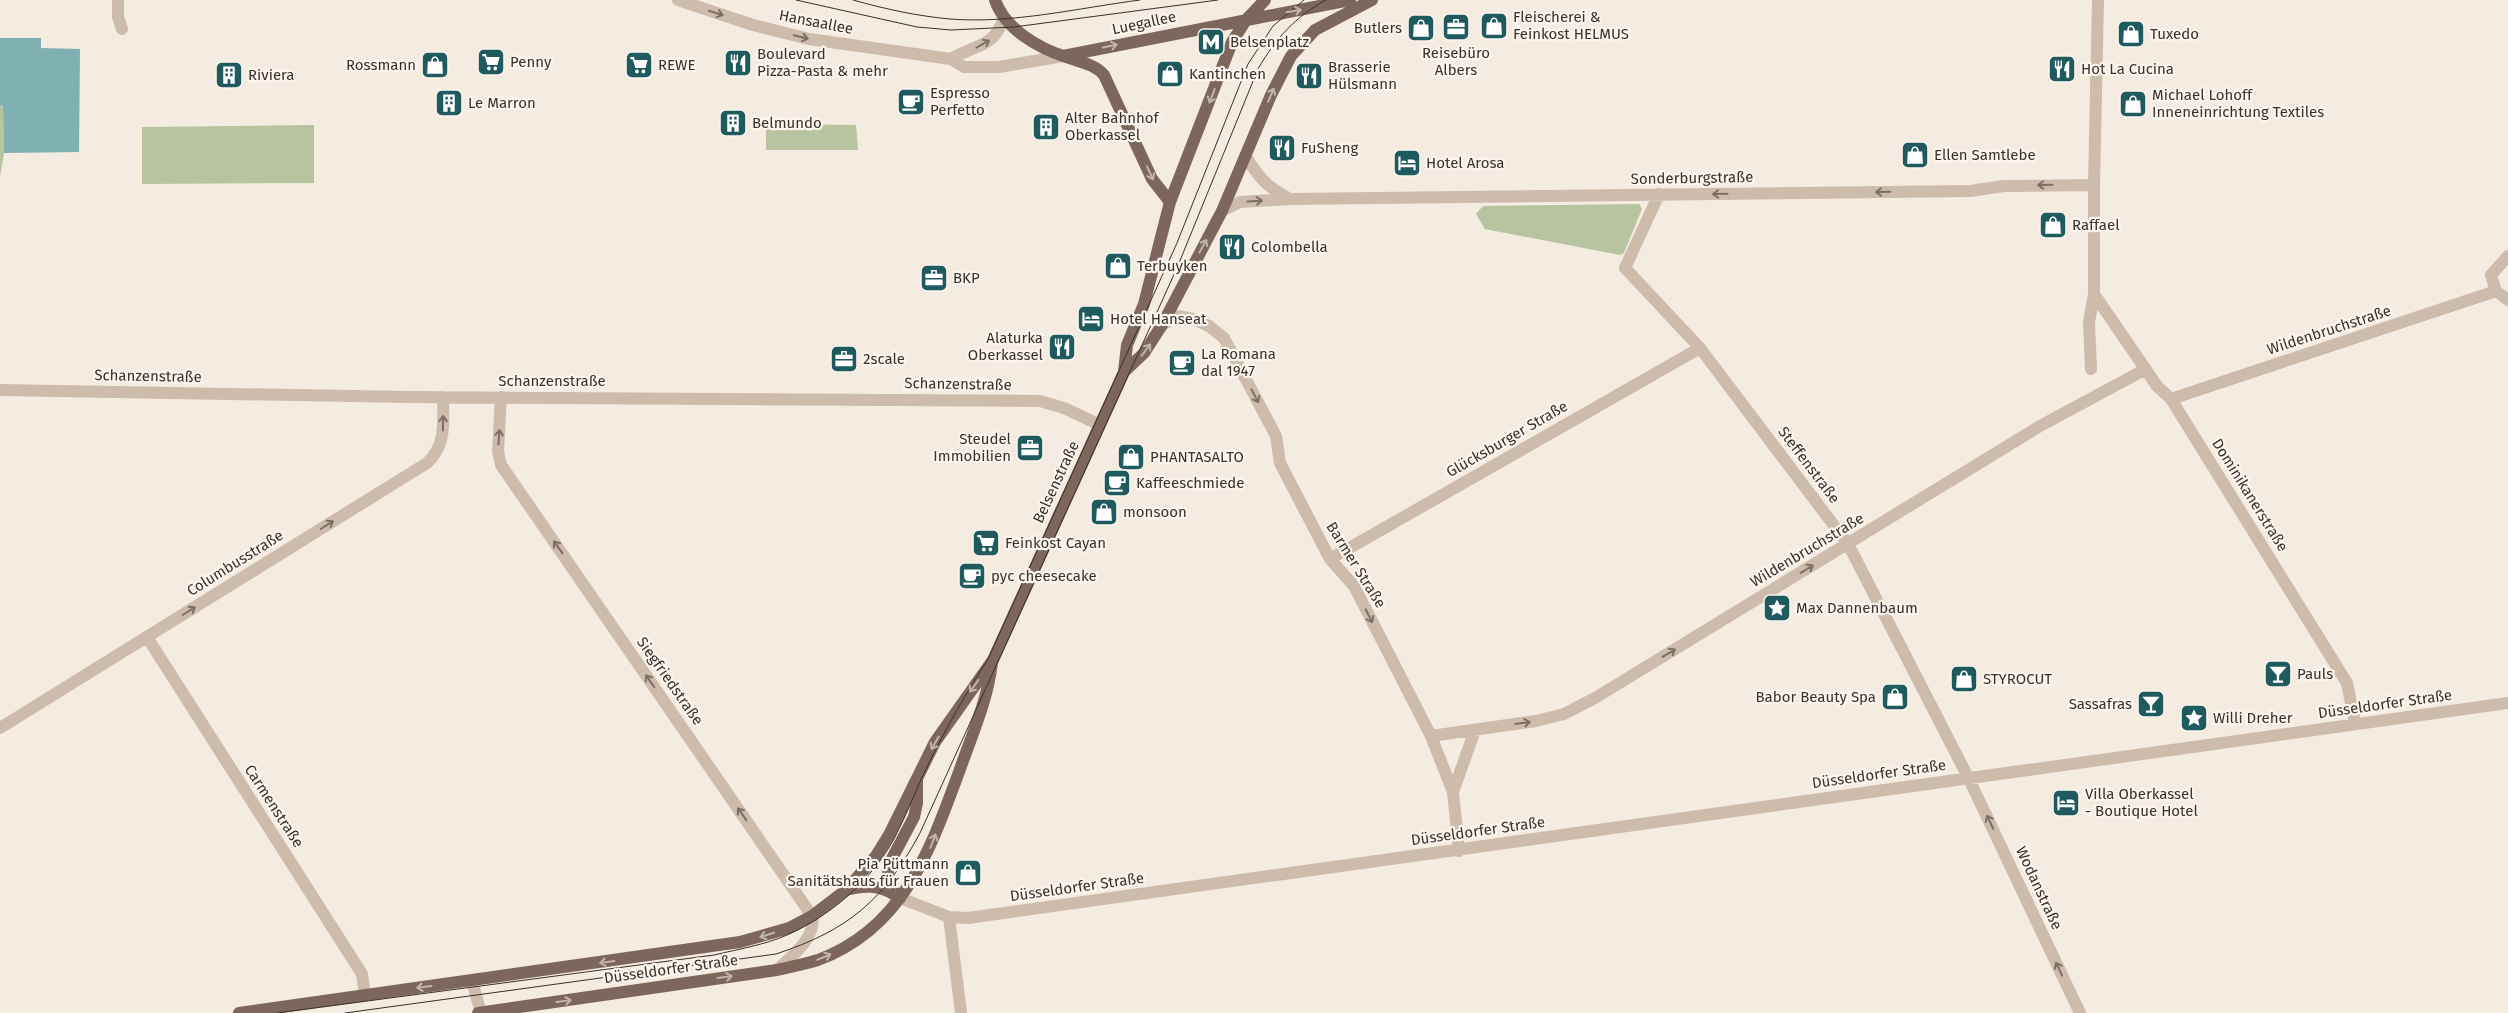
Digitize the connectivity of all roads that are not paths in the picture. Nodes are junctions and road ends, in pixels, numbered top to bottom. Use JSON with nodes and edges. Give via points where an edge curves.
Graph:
{"nodes":[{"id":1,"x":118,"y":0,"type":"edge"},
{"id":2,"x":678,"y":0,"type":"edge"},
{"id":3,"x":995,"y":0,"type":"edge"},
{"id":4,"x":1265,"y":0,"type":"edge"},
{"id":5,"x":1350,"y":0,"type":"edge"},
{"id":6,"x":1372,"y":0,"type":"edge"},
{"id":7,"x":2098,"y":0,"type":"edge"},
{"id":8,"x":1004,"y":18,"type":"junction"},
{"id":9,"x":1246,"y":20,"type":"junction"},
{"id":10,"x":122,"y":29,"type":"dead end"},
{"id":11,"x":1063,"y":56,"type":"junction"},
{"id":12,"x":951,"y":59,"type":"junction"},
{"id":13,"x":1246,"y":157,"type":"junction"},
{"id":14,"x":2094,"y":185,"type":"junction"},
{"id":15,"x":1659,"y":194,"type":"junction"},
{"id":16,"x":1290,"y":199,"type":"junction"},
{"id":17,"x":1170,"y":202,"type":"junction"},
{"id":18,"x":1222,"y":211,"type":"junction"},
{"id":19,"x":2508,"y":256,"type":"edge"},
{"id":20,"x":2496,"y":291,"type":"junction"},
{"id":21,"x":2094,"y":294,"type":"junction"},
{"id":22,"x":2508,"y":300,"type":"edge"},
{"id":23,"x":1162,"y":325,"type":"junction"},
{"id":24,"x":1700,"y":348,"type":"junction"},
{"id":25,"x":2090,"y":369,"type":"dead end"},
{"id":26,"x":2146,"y":369,"type":"junction"},
{"id":27,"x":1124,"y":372,"type":"junction"},
{"id":28,"x":0,"y":390,"type":"edge"},
{"id":29,"x":443,"y":397,"type":"junction"},
{"id":30,"x":501,"y":398,"type":"junction"},
{"id":31,"x":2171,"y":399,"type":"junction"},
{"id":32,"x":1100,"y":425,"type":"junction"},
{"id":33,"x":1848,"y":544,"type":"junction"},
{"id":34,"x":1330,"y":559,"type":"junction"},
{"id":35,"x":148,"y":637,"type":"junction"},
{"id":36,"x":993,"y":660,"type":"junction"},
{"id":37,"x":2508,"y":704,"type":"edge"},
{"id":38,"x":2355,"y":724,"type":"junction"},
{"id":39,"x":0,"y":728,"type":"edge"},
{"id":40,"x":1475,"y":730,"type":"junction"},
{"id":41,"x":1431,"y":736,"type":"junction"},
{"id":42,"x":917,"y":776,"type":"junction"},
{"id":43,"x":1968,"y":777,"type":"junction"},
{"id":44,"x":1453,"y":792,"type":"junction"},
{"id":45,"x":1459,"y":851,"type":"junction"},
{"id":46,"x":846,"y":890,"type":"junction"},
{"id":47,"x":900,"y":898,"type":"junction"},
{"id":48,"x":812,"y":916,"type":"junction"},
{"id":49,"x":949,"y":918,"type":"junction"},
{"id":50,"x":777,"y":970,"type":"junction"},
{"id":51,"x":472,"y":981,"type":"junction"},
{"id":52,"x":365,"y":995,"type":"junction"},
{"id":53,"x":240,"y":1013,"type":"edge"},
{"id":54,"x":480,"y":1013,"type":"edge"},
{"id":55,"x":961,"y":1013,"type":"edge"},
{"id":56,"x":2080,"y":1013,"type":"edge"}],
"edges":[{"from":1,"to":10,"type":"street"},
{"from":2,"to":12,"type":"street","name":"Hansaallee","one_way":true,"via":[[753,25],[809,39]]},
{"from":3,"to":8,"type":"main road"},
{"from":4,"to":9,"type":"main road"},
{"from":9,"to":5,"type":"main road","name":"Luegallee","one_way":true},
{"from":13,"to":6,"type":"main road","one_way":true,"via":[[1291,56],[1315,30]]},
{"from":7,"to":14,"type":"street"},
{"from":8,"to":11,"type":"main road","via":[[1024,35]]},
{"from":12,"to":8,"type":"street","one_way":true,"via":[[989,42],[999,32]]},
{"from":11,"to":9,"type":"main road","name":"Luegallee","one_way":true},
{"from":9,"to":17,"type":"main road","one_way":true,"via":[[1232,42]]},
{"from":11,"to":12,"type":"street","name":"Hansaallee","via":[[999,67],[964,67]]},
{"from":11,"to":17,"type":"main road","one_way":true,"via":[[1094,66],[1104,75],[1152,179]]},
{"from":13,"to":16,"type":"street","via":[[1259,178]]},
{"from":13,"to":18,"type":"main road"},
{"from":14,"to":15,"type":"street","name":"Sonderburgstraße","one_way":true,"via":[[2004,186],[1970,191]]},
{"from":14,"to":21,"type":"street"},
{"from":15,"to":16,"type":"street","name":"Sonderburgstraße"},
{"from":15,"to":24,"type":"street","name":"Steffenstraße","via":[[1625,268]]},
{"from":18,"to":16,"type":"street","name":"Sonderburgstraße","one_way":true,"via":[[1240,202]]},
{"from":17,"to":27,"type":"main road","name":"Belsenstraße","via":[[1144,304],[1127,344]]},
{"from":23,"to":18,"type":"main road","name":"Belsenstraße","one_way":true},
{"from":19,"to":20,"type":"street","via":[[2491,275]]},
{"from":20,"to":22,"type":"street"},
{"from":20,"to":31,"type":"street","name":"Wildenbruchstraße"},
{"from":21,"to":25,"type":"street","via":[[2090,322]]},
{"from":21,"to":26,"type":"street","name":"Dominikanerstraße"},
{"from":27,"to":23,"type":"main road","name":"Belsenstraße","one_way":true,"via":[[1144,353]]},
{"from":23,"to":34,"type":"street","name":"Barmer Straße","one_way":true,"via":[[1178,316],[1193,319],[1224,338],[1276,436],[1280,463]]},
{"from":24,"to":33,"type":"street","name":"Steffenstraße"},
{"from":24,"to":34,"type":"street","name":"Glücksburger Straße"},
{"from":26,"to":31,"type":"street","name":"Dominikanerstraße"},
{"from":26,"to":33,"type":"street","name":"Wildenbruchstraße","via":[[2040,426]]},
{"from":27,"to":32,"type":"main road","name":"Belsenstraße"},
{"from":28,"to":29,"type":"street","name":"Schanzenstraße"},
{"from":29,"to":30,"type":"street","name":"Schanzenstraße"},
{"from":35,"to":29,"type":"street","name":"Columbusstraße","one_way":true,"via":[[427,462],[441,445]]},
{"from":30,"to":32,"type":"street","name":"Schanzenstraße","via":[[1040,401]]},
{"from":48,"to":30,"type":"street","name":"Siegfriedstraße","one_way":true,"via":[[501,466],[498,451]]},
{"from":31,"to":38,"type":"street","name":"Dominikanerstraße","via":[[2347,683]]},
{"from":32,"to":36,"type":"main road","name":"Belsenstraße"},
{"from":40,"to":33,"type":"street","name":"Wildenbruchstraße","one_way":true,"via":[[1564,714]]},
{"from":33,"to":43,"type":"street","name":"Steffenstraße"},
{"from":34,"to":41,"type":"street","name":"Barmer Straße","one_way":true,"via":[[1354,586]]},
{"from":35,"to":39,"type":"street","name":"Columbusstraße"},
{"from":35,"to":52,"type":"street","name":"Carmenstraße","via":[[362,974]]},
{"from":36,"to":42,"type":"main road","name":"Belsenstraße","one_way":true,"via":[[935,742]]},
{"from":47,"to":36,"type":"main road","name":"Belsenstraße","one_way":true,"via":[[931,847],[977,721]]},
{"from":37,"to":38,"type":"street","name":"Düsseldorfer Straße"},
{"from":38,"to":43,"type":"street","name":"Düsseldorfer Straße"},
{"from":40,"to":41,"type":"street","name":"Wildenbruchstraße"},
{"from":40,"to":44,"type":"street"},
{"from":41,"to":44,"type":"street","name":"Barmer Straße"},
{"from":42,"to":46,"type":"main road","name":"Belsenstraße","via":[[876,856]]},
{"from":42,"to":47,"type":"main road","name":"Belsenstraße","via":[[914,817],[888,866],[888,885]]},
{"from":43,"to":45,"type":"street","name":"Düsseldorfer Straße"},
{"from":56,"to":43,"type":"street","name":"Wodanstraße","one_way":true},
{"from":44,"to":45,"type":"street","name":"Barmer Straße"},
{"from":45,"to":49,"type":"street","name":"Düsseldorfer Straße","via":[[977,917]]},
{"from":46,"to":47,"type":"main road","name":"Belsenstraße","via":[[872,886]]},
{"from":46,"to":48,"type":"main road","name":"Belsenstraße"},
{"from":47,"to":49,"type":"street","name":"Düsseldorfer Straße"},
{"from":50,"to":47,"type":"main road","name":"Düsseldorfer Straße","one_way":true,"via":[[817,960],[854,942]]},
{"from":48,"to":50,"type":"street","via":[[810,932],[802,946]]},
{"from":48,"to":51,"type":"main road","name":"Düsseldorfer Straße","one_way":true,"via":[[789,928],[740,942]]},
{"from":49,"to":55,"type":"street"},
{"from":54,"to":50,"type":"main road","name":"Düsseldorfer Straße","one_way":true},
{"from":51,"to":52,"type":"main road","name":"Düsseldorfer Straße","one_way":true},
{"from":51,"to":54,"type":"street"},
{"from":52,"to":53,"type":"main road","name":"Düsseldorfer Straße"}]}
